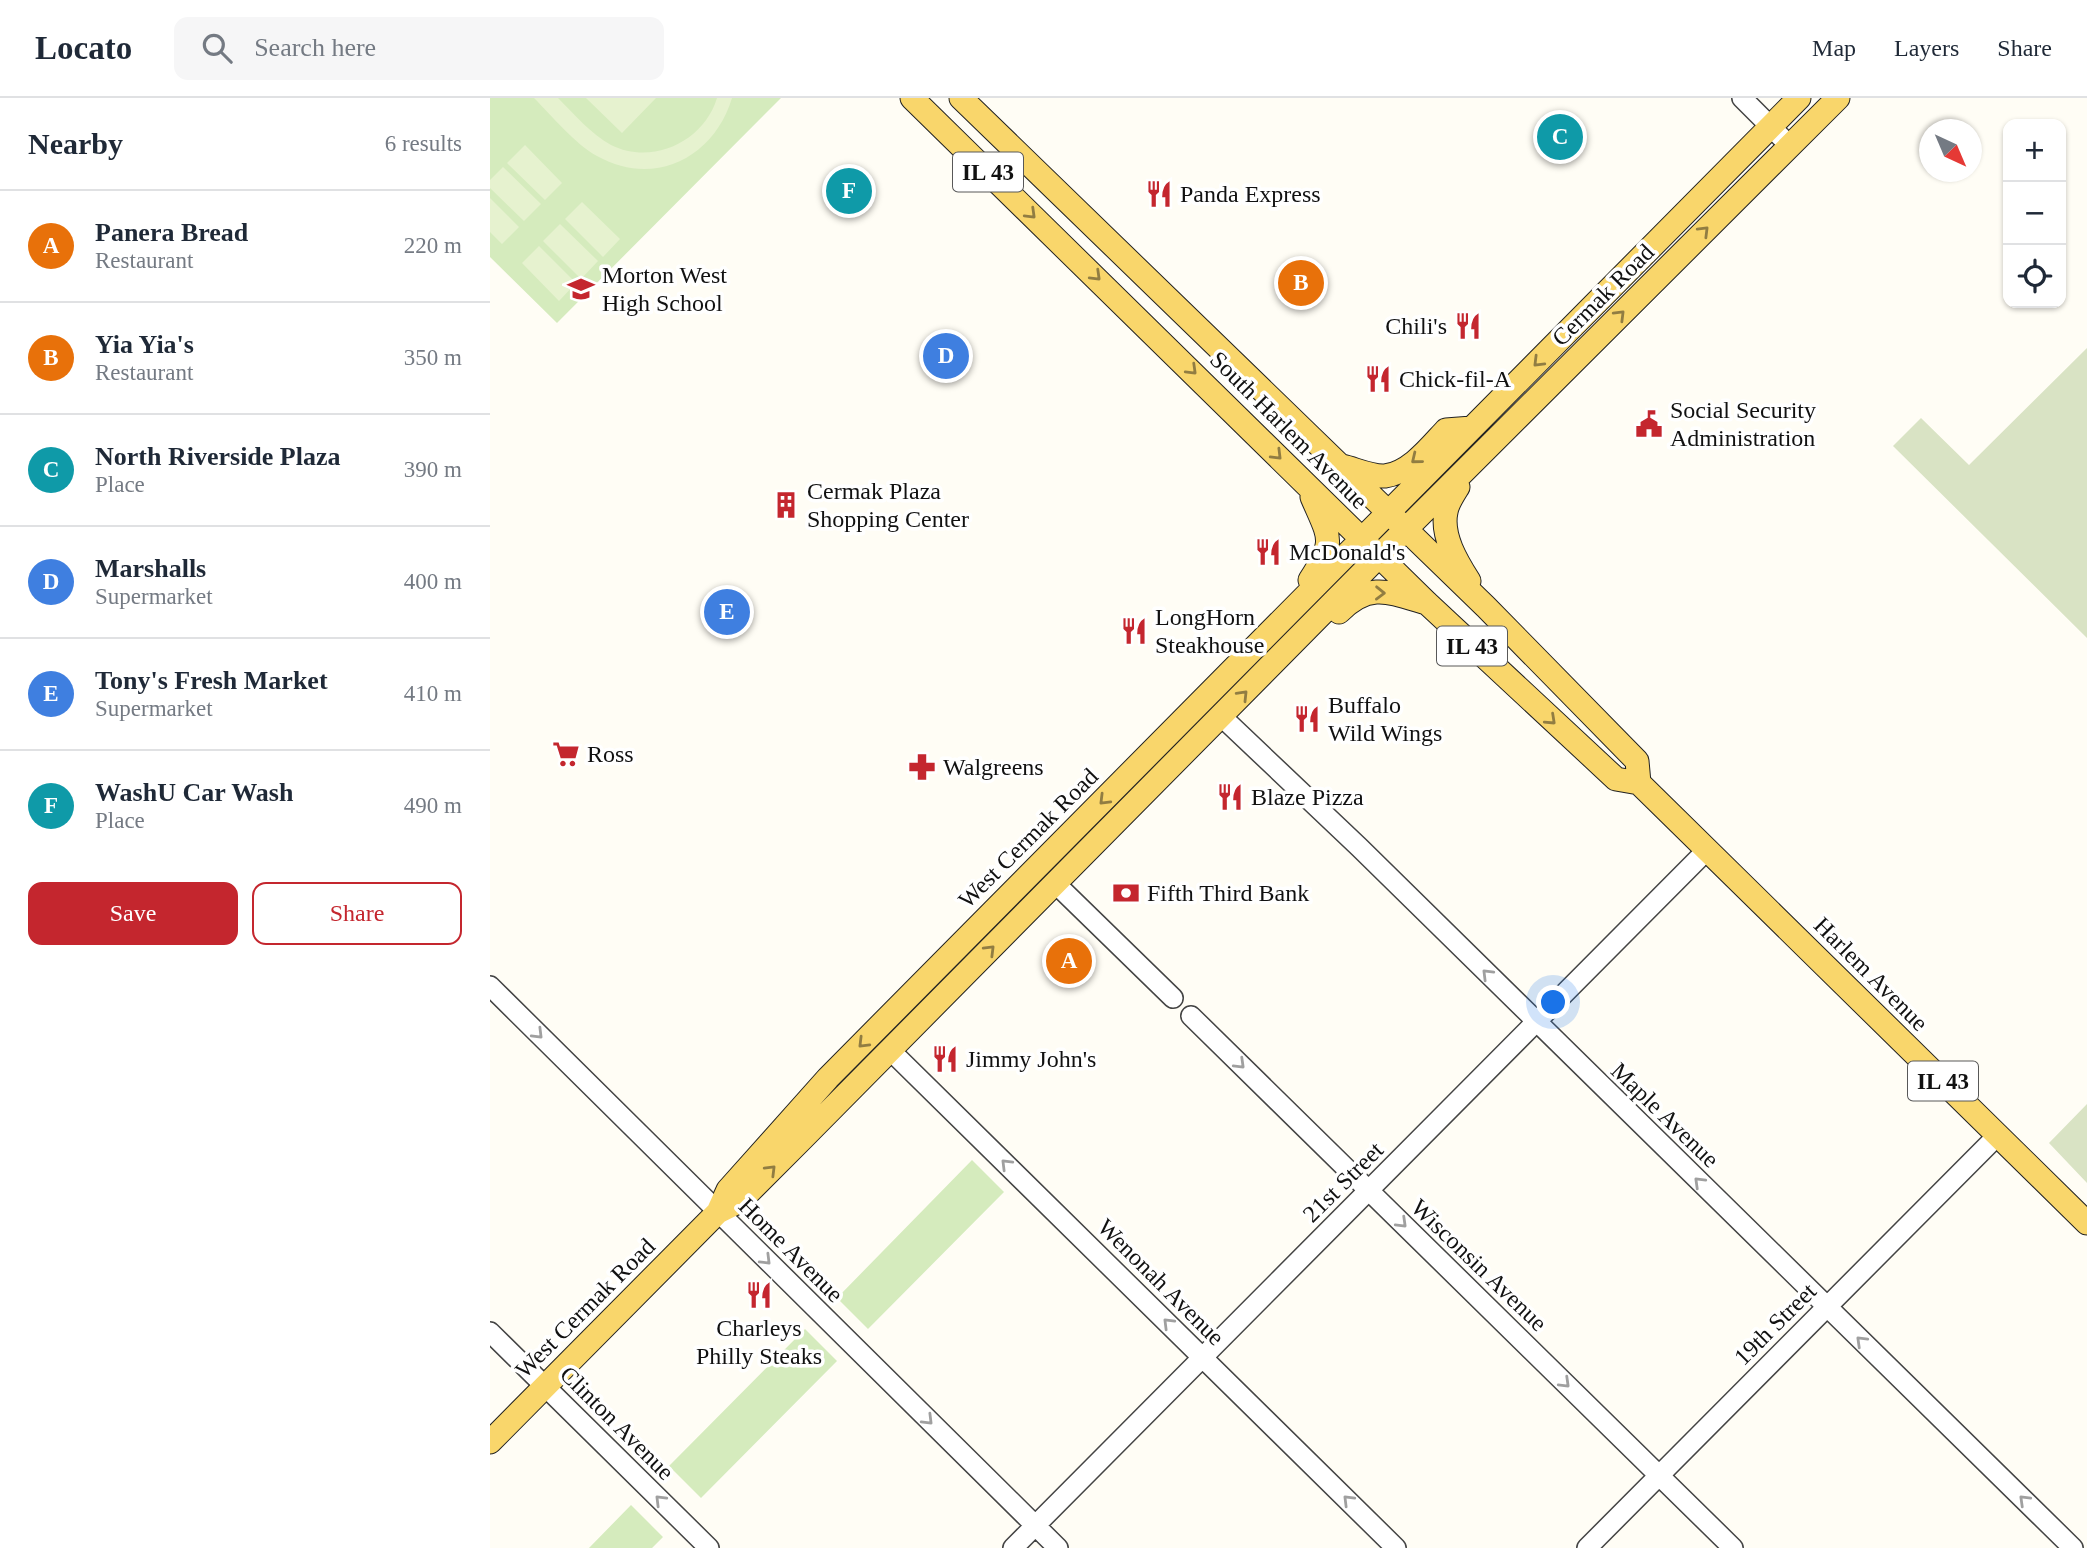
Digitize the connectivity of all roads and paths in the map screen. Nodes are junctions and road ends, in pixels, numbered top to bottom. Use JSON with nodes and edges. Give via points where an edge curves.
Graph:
{"nodes":[{"id":1,"x":912,"y":98,"type":"edge"},
{"id":2,"x":961,"y":98,"type":"edge"},
{"id":3,"x":1742,"y":98,"type":"edge"},
{"id":4,"x":1799,"y":98,"type":"edge"},
{"id":5,"x":1838,"y":98,"type":"edge"},
{"id":6,"x":1771,"y":127,"type":"junction"},
{"id":7,"x":1790,"y":146,"type":"junction"},
{"id":8,"x":1472,"y":428,"type":"junction"},
{"id":9,"x":1473,"y":464,"type":"junction"},
{"id":10,"x":1341,"y":466,"type":"junction"},
{"id":11,"x":1306,"y":484,"type":"junction"},
{"id":12,"x":1390,"y":513,"type":"junction"},
{"id":13,"x":1406,"y":529,"type":"junction"},
{"id":14,"x":1362,"y":539,"type":"junction"},
{"id":15,"x":1379,"y":556,"type":"junction"},
{"id":16,"x":1427,"y":603,"type":"junction"},
{"id":17,"x":1486,"y":607,"type":"junction"},
{"id":18,"x":1291,"y":612,"type":"junction"},
{"id":19,"x":1301,"y":635,"type":"junction"},
{"id":20,"x":1222,"y":717,"type":"junction"},
{"id":21,"x":1639,"y":783,"type":"junction"},
{"id":22,"x":1707,"y":850,"type":"junction"},
{"id":23,"x":1056,"y":884,"type":"junction"},
{"id":24,"x":490,"y":986,"type":"edge"},
{"id":25,"x":1173,"y":998,"type":"dead end"},
{"id":26,"x":1191,"y":1016,"type":"dead end"},
{"id":27,"x":1536,"y":1023,"type":"junction"},
{"id":28,"x":890,"y":1050,"type":"junction"},
{"id":29,"x":1998,"y":1135,"type":"junction"},
{"id":30,"x":1369,"y":1191,"type":"junction"},
{"id":31,"x":718,"y":1212,"type":"junction"},
{"id":32,"x":2087,"y":1223,"type":"edge"},
{"id":33,"x":1827,"y":1307,"type":"junction"},
{"id":34,"x":490,"y":1332,"type":"edge"},
{"id":35,"x":1203,"y":1357,"type":"junction"},
{"id":36,"x":545,"y":1386,"type":"junction"},
{"id":37,"x":490,"y":1442,"type":"edge"},
{"id":38,"x":1659,"y":1475,"type":"junction"},
{"id":39,"x":1035,"y":1526,"type":"junction"},
{"id":40,"x":709,"y":1548,"type":"edge"},
{"id":41,"x":1013,"y":1548,"type":"edge"},
{"id":42,"x":1058,"y":1548,"type":"edge"},
{"id":43,"x":1396,"y":1548,"type":"edge"},
{"id":44,"x":1587,"y":1548,"type":"edge"},
{"id":45,"x":1733,"y":1548,"type":"edge"},
{"id":46,"x":2073,"y":1548,"type":"edge"}],
"edges":[{"from":1,"to":11,"type":"main road","name":"South Harlem Avenue","number":"IL 43","one_way":true},
{"from":2,"to":10,"type":"main road","name":"South Harlem Avenue","number":"IL 43"},
{"from":3,"to":6,"type":"street"},
{"from":4,"to":6,"type":"main road","name":"Cermak Road"},
{"from":5,"to":7,"type":"main road","name":"Cermak Road"},
{"from":6,"to":7,"type":"street"},
{"from":6,"to":8,"type":"main road","name":"Cermak Road","one_way":true},
{"from":9,"to":7,"type":"main road","name":"Cermak Road","one_way":true},
{"from":8,"to":10,"type":"main road","one_way":true,"via":[[1446,430],[1422,455],[1385,476]]},
{"from":8,"to":12,"type":"main road","name":"Cermak Road"},
{"from":9,"to":13,"type":"main road","name":"Cermak Road"},
{"from":9,"to":17,"type":"main road","via":[[1446,510],[1444,524],[1461,568]]},
{"from":10,"to":12,"type":"main road","name":"South Harlem Avenue","number":"IL 43"},
{"from":11,"to":14,"type":"main road","name":"South Harlem Avenue","number":"IL 43"},
{"from":11,"to":18,"type":"main road","via":[[1329,540],[1325,558]]},
{"from":12,"to":13,"type":"main road","name":"South Harlem Avenue","number":"IL 43"},
{"from":12,"to":14,"type":"main road","name":"West Cermak Road"},
{"from":13,"to":15,"type":"main road","name":"West Cermak Road"},
{"from":13,"to":17,"type":"main road","name":"South Harlem Avenue","number":"IL 43"},
{"from":14,"to":15,"type":"main road","name":"South Harlem Avenue","number":"IL 43"},
{"from":14,"to":18,"type":"main road","name":"West Cermak Road"},
{"from":15,"to":16,"type":"main road","name":"South Harlem Avenue","number":"IL 43"},
{"from":15,"to":19,"type":"main road","name":"West Cermak Road"},
{"from":19,"to":16,"type":"main road","one_way":true,"via":[[1374,591]]},
{"from":16,"to":21,"type":"main road","name":"South Harlem Avenue","number":"IL 43","one_way":true,"via":[[1616,779]]},
{"from":17,"to":21,"type":"main road","name":"South Harlem Avenue","number":"IL 43","via":[[1637,761]]},
{"from":18,"to":31,"type":"main road","name":"West Cermak Road","one_way":true,"via":[[828,1078],[728,1189]]},
{"from":20,"to":19,"type":"main road","name":"West Cermak Road","one_way":true},
{"from":20,"to":23,"type":"main road","name":"West Cermak Road"},
{"from":27,"to":20,"type":"street","name":"Maple Avenue","one_way":true},
{"from":21,"to":22,"type":"main road","name":"South Harlem Avenue","number":"IL 43"},
{"from":22,"to":27,"type":"street","name":"21st Street"},
{"from":22,"to":29,"type":"main road","name":"Harlem Avenue","number":"IL 43"},
{"from":23,"to":25,"type":"street"},
{"from":28,"to":23,"type":"main road","name":"West Cermak Road","one_way":true},
{"from":24,"to":31,"type":"street","name":"Home Avenue","one_way":true},
{"from":26,"to":30,"type":"street","name":"Wisconsin Avenue","one_way":true},
{"from":27,"to":30,"type":"street","name":"21st Street"},
{"from":33,"to":27,"type":"street","name":"Maple Avenue","one_way":true},
{"from":31,"to":28,"type":"main road","name":"West Cermak Road","one_way":true,"via":[[740,1201]]},
{"from":35,"to":28,"type":"street","name":"Wenonah Avenue","one_way":true},
{"from":29,"to":32,"type":"main road","name":"Harlem Avenue","number":"IL 43"},
{"from":29,"to":33,"type":"street","name":"19th Street"},
{"from":30,"to":35,"type":"street","name":"21st Street"},
{"from":30,"to":38,"type":"street","name":"Wisconsin Avenue","one_way":true},
{"from":31,"to":36,"type":"main road","name":"West Cermak Road"},
{"from":31,"to":39,"type":"street","name":"Home Avenue","one_way":true},
{"from":33,"to":38,"type":"street","name":"19th Street"},
{"from":46,"to":33,"type":"street","name":"Maple Avenue","one_way":true},
{"from":34,"to":36,"type":"street","name":"Clinton Avenue"},
{"from":35,"to":39,"type":"street","name":"21st Street"},
{"from":43,"to":35,"type":"street","name":"Wenonah Avenue","one_way":true},
{"from":36,"to":37,"type":"main road","name":"West Cermak Road"},
{"from":40,"to":36,"type":"street","name":"Clinton Avenue","one_way":true},
{"from":38,"to":44,"type":"street","name":"19th Street"},
{"from":38,"to":45,"type":"street","name":"Wisconsin Avenue"},
{"from":39,"to":41,"type":"street","name":"21st Street"},
{"from":39,"to":42,"type":"street","name":"Home Avenue"}]}
